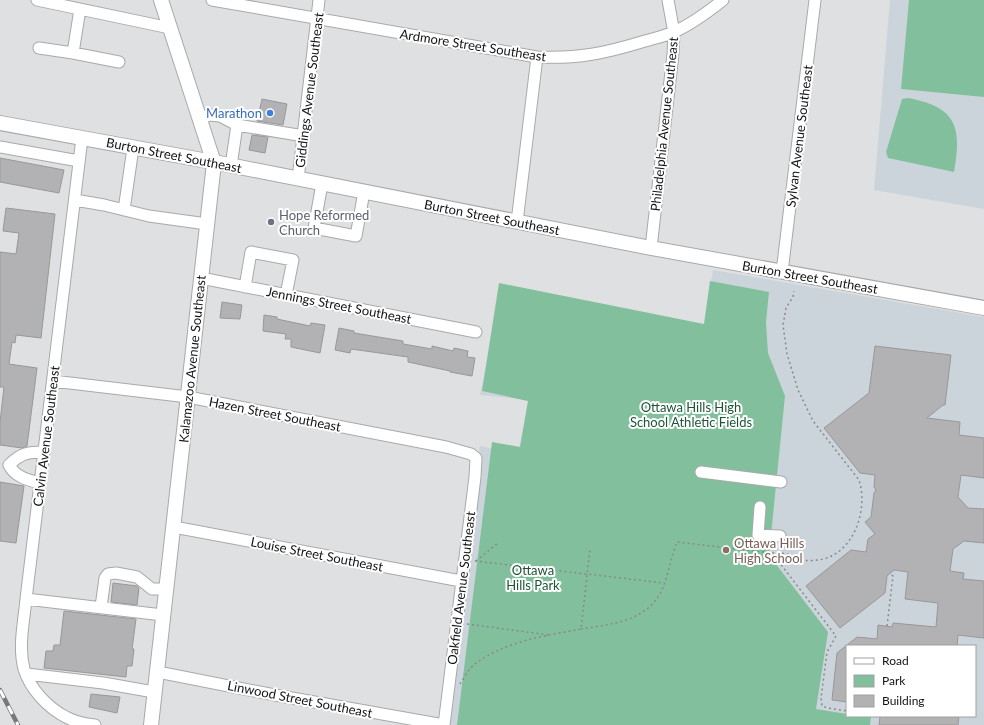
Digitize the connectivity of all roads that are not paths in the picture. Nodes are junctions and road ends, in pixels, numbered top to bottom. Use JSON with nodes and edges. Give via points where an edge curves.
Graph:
{"nodes":[{"id":1,"x":37,"y":0,"type":"edge"},
{"id":2,"x":161,"y":0,"type":"edge"},
{"id":3,"x":212,"y":0,"type":"edge"},
{"id":4,"x":319,"y":0,"type":"edge"},
{"id":5,"x":668,"y":0,"type":"edge"},
{"id":6,"x":723,"y":0,"type":"edge"},
{"id":7,"x":815,"y":0,"type":"edge"},
{"id":8,"x":68,"y":3,"type":"edge"},
{"id":9,"x":80,"y":9,"type":"junction"},
{"id":10,"x":317,"y":18,"type":"junction"},
{"id":11,"x":170,"y":28,"type":"junction"},
{"id":12,"x":674,"y":32,"type":"junction"},
{"id":13,"x":39,"y":48,"type":"dead end"},
{"id":14,"x":73,"y":53,"type":"junction"},
{"id":15,"x":537,"y":57,"type":"junction"},
{"id":16,"x":119,"y":62,"type":"dead end"},
{"id":17,"x":200,"y":119,"type":"junction"},
{"id":18,"x":0,"y":123,"type":"edge"},
{"id":19,"x":237,"y":125,"type":"junction"},
{"id":20,"x":304,"y":136,"type":"junction"},
{"id":21,"x":82,"y":138,"type":"junction"},
{"id":22,"x":0,"y":147,"type":"edge"},
{"id":23,"x":133,"y":148,"type":"junction"},
{"id":24,"x":79,"y":161,"type":"junction"},
{"id":25,"x":214,"y":163,"type":"junction"},
{"id":26,"x":231,"y":166,"type":"junction"},
{"id":27,"x":298,"y":179,"type":"junction"},
{"id":28,"x":322,"y":184,"type":"junction"},
{"id":29,"x":364,"y":192,"type":"junction"},
{"id":30,"x":75,"y":200,"type":"junction"},
{"id":31,"x":124,"y":210,"type":"junction"},
{"id":32,"x":517,"y":222,"type":"junction"},
{"id":33,"x":207,"y":224,"type":"junction"},
{"id":34,"x":651,"y":248,"type":"junction"},
{"id":35,"x":782,"y":272,"type":"junction"},
{"id":36,"x":202,"y":278,"type":"junction"},
{"id":37,"x":245,"y":287,"type":"junction"},
{"id":38,"x":286,"y":295,"type":"junction"},
{"id":39,"x":984,"y":308,"type":"edge"},
{"id":40,"x":476,"y":332,"type":"dead end"},
{"id":41,"x":53,"y":382,"type":"junction"},
{"id":42,"x":188,"y":398,"type":"junction"},
{"id":43,"x":44,"y":452,"type":"junction"},
{"id":44,"x":471,"y":454,"type":"joint"},
{"id":45,"x":5,"y":464,"type":"edge"},
{"id":46,"x":701,"y":472,"type":"dead end"},
{"id":47,"x":781,"y":482,"type":"dead end"},
{"id":48,"x":40,"y":483,"type":"junction"},
{"id":49,"x":760,"y":507,"type":"dead end"},
{"id":50,"x":174,"y":527,"type":"junction"},
{"id":51,"x":780,"y":536,"type":"dead end"},
{"id":52,"x":461,"y":581,"type":"junction"},
{"id":53,"x":166,"y":589,"type":"junction"},
{"id":54,"x":26,"y":599,"type":"junction"},
{"id":55,"x":101,"y":608,"type":"junction"},
{"id":56,"x":163,"y":615,"type":"junction"},
{"id":57,"x":157,"y":672,"type":"junction"},
{"id":58,"x":27,"y":674,"type":"junction"},
{"id":59,"x":154,"y":692,"type":"junction"},
{"id":60,"x":95,"y":725,"type":"edge"},
{"id":61,"x":151,"y":725,"type":"edge"},
{"id":62,"x":444,"y":725,"type":"edge"}],
"edges":[{"from":1,"to":8,"type":"street"},
{"from":2,"to":11,"type":"main road","name":"Kalamazoo Avenue Southeast"},
{"from":3,"to":10,"type":"street","name":"Ardmore Street Southeast"},
{"from":4,"to":10,"type":"street","name":"Giddings Avenue Southeast"},
{"from":5,"to":12,"type":"street","name":"Philadelphia Avenue Southeast"},
{"from":6,"to":12,"type":"street","name":"Ardmore Street Southeast"},
{"from":7,"to":35,"type":"street","name":"Sylvan Avenue Southeast"},
{"from":8,"to":9,"type":"street"},
{"from":9,"to":11,"type":"street"},
{"from":9,"to":14,"type":"street"},
{"from":10,"to":15,"type":"street","name":"Ardmore Street Southeast"},
{"from":10,"to":20,"type":"street","name":"Giddings Avenue Southeast"},
{"from":11,"to":17,"type":"main road","name":"Kalamazoo Avenue Southeast"},
{"from":12,"to":15,"type":"street","name":"Ardmore Street Southeast","via":[[605,53],[579,57]]},
{"from":12,"to":34,"type":"street","name":"Philadelphia Avenue Southeast"},
{"from":13,"to":14,"type":"street"},
{"from":14,"to":16,"type":"street"},
{"from":15,"to":32,"type":"street"},
{"from":17,"to":19,"type":"street","via":[[209,115],[220,116]]},
{"from":17,"to":25,"type":"main road","name":"Kalamazoo Avenue Southeast"},
{"from":18,"to":21,"type":"main road","name":"Burton Street Southeast"},
{"from":19,"to":20,"type":"street"},
{"from":19,"to":26,"type":"street"},
{"from":20,"to":27,"type":"street","name":"Giddings Avenue Southeast"},
{"from":21,"to":23,"type":"main road","name":"Burton Street Southeast"},
{"from":21,"to":24,"type":"street","name":"Calvin Avenue Southeast"},
{"from":22,"to":24,"type":"street"},
{"from":23,"to":25,"type":"main road","name":"Burton Street Southeast"},
{"from":23,"to":31,"type":"street"},
{"from":24,"to":30,"type":"street","name":"Calvin Avenue Southeast"},
{"from":25,"to":26,"type":"main road","name":"Burton Street Southeast"},
{"from":25,"to":33,"type":"main road","name":"Kalamazoo Avenue Southeast"},
{"from":26,"to":27,"type":"main road","name":"Burton Street Southeast"},
{"from":27,"to":28,"type":"main road","name":"Burton Street Southeast"},
{"from":28,"to":29,"type":"main road","name":"Burton Street Southeast"},
{"from":28,"to":29,"type":"street","via":[[314,228],[356,236]]},
{"from":29,"to":32,"type":"main road","name":"Burton Street Southeast"},
{"from":30,"to":31,"type":"street"},
{"from":30,"to":41,"type":"street","name":"Calvin Avenue Southeast"},
{"from":31,"to":33,"type":"street"},
{"from":32,"to":34,"type":"main road","name":"Burton Street Southeast"},
{"from":33,"to":36,"type":"main road","name":"Kalamazoo Avenue Southeast"},
{"from":34,"to":35,"type":"main road","name":"Burton Street Southeast"},
{"from":35,"to":39,"type":"main road","name":"Burton Street Southeast"},
{"from":36,"to":37,"type":"street","name":"Jennings Street Southeast"},
{"from":36,"to":42,"type":"main road","name":"Kalamazoo Avenue Southeast"},
{"from":37,"to":38,"type":"street","name":"Jennings Street Southeast"},
{"from":37,"to":38,"type":"street","via":[[251,252],[293,260]]},
{"from":38,"to":40,"type":"street","name":"Jennings Street Southeast"},
{"from":41,"to":42,"type":"street","name":"Hazen Street Southeast"},
{"from":41,"to":43,"type":"street","name":"Calvin Avenue Southeast"},
{"from":42,"to":44,"type":"street","name":"Hazen Street Southeast","via":[[446,447]]},
{"from":42,"to":50,"type":"main road","name":"Kalamazoo Avenue Southeast"},
{"from":43,"to":45,"type":"street","via":[[21,454]]},
{"from":43,"to":48,"type":"street","name":"Calvin Avenue Southeast"},
{"from":44,"to":52,"type":"street","name":"Oakfield Avenue Southeast","via":[[476,458],[475,477]]},
{"from":45,"to":48,"type":"street","via":[[19,476]]},
{"from":46,"to":47,"type":"street"},
{"from":48,"to":54,"type":"street","name":"Calvin Avenue Southeast"},
{"from":49,"to":51,"type":"street","via":[[758,535]]},
{"from":50,"to":52,"type":"street","name":"Louise Street Southeast"},
{"from":50,"to":53,"type":"main road","name":"Kalamazoo Avenue Southeast"},
{"from":52,"to":62,"type":"street","name":"Oakfield Avenue Southeast"},
{"from":53,"to":55,"type":"street","via":[[152,589],[141,579],[126,574],[108,574],[105,578]]},
{"from":53,"to":56,"type":"main road","name":"Kalamazoo Avenue Southeast"},
{"from":54,"to":55,"type":"street"},
{"from":54,"to":58,"type":"street","name":"Calvin Avenue Southeast","via":[[22,651],[24,670]]},
{"from":55,"to":56,"type":"street"},
{"from":56,"to":57,"type":"main road","name":"Kalamazoo Avenue Southeast"},
{"from":57,"to":59,"type":"main road","name":"Kalamazoo Avenue Southeast"},
{"from":57,"to":62,"type":"street","name":"Linwood Street Southeast"},
{"from":58,"to":59,"type":"street"},
{"from":58,"to":60,"type":"street","name":"Calvin Avenue Southeast","via":[[41,698],[66,717]]},
{"from":59,"to":61,"type":"main road","name":"Kalamazoo Avenue Southeast"}]}
